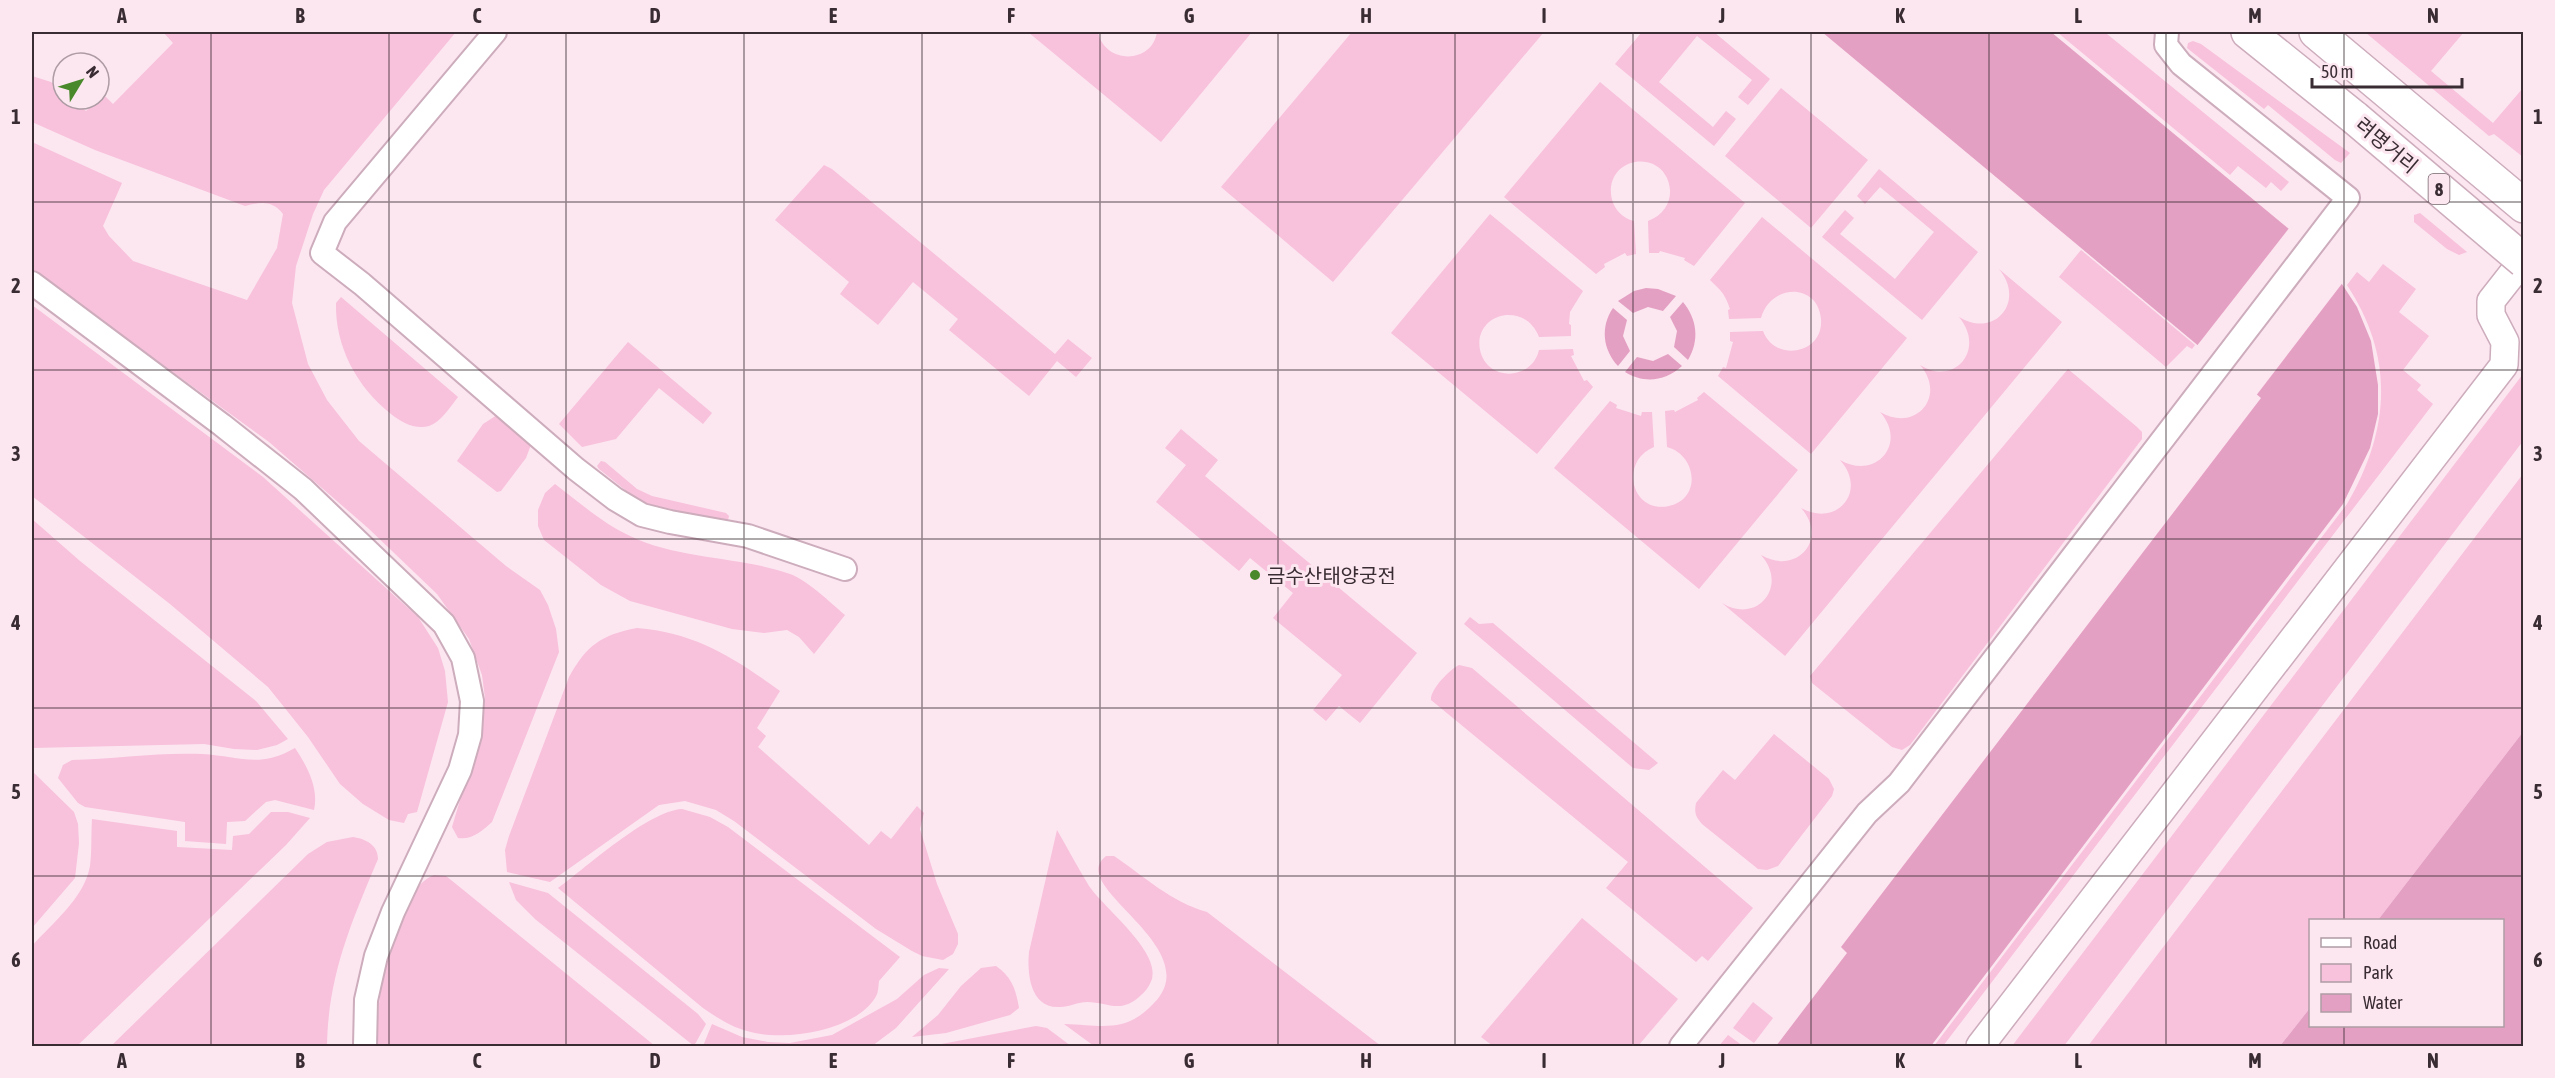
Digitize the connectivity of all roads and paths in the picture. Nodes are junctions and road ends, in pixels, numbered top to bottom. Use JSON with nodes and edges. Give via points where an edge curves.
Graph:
{"nodes":[{"id":1,"x":495,"y":32,"type":"edge"},
{"id":2,"x":2166,"y":32,"type":"edge"},
{"id":3,"x":2248,"y":32,"type":"edge"},
{"id":4,"x":2316,"y":32,"type":"edge"},
{"id":5,"x":2523,"y":206,"type":"edge"},
{"id":6,"x":2523,"y":260,"type":"edge"},
{"id":7,"x":32,"y":283,"type":"edge"},
{"id":8,"x":845,"y":568,"type":"dead end"},
{"id":9,"x":365,"y":1047,"type":"edge"},
{"id":10,"x":1681,"y":1047,"type":"edge"},
{"id":11,"x":1980,"y":1047,"type":"edge"}],
"edges":[{"from":1,"to":8,"type":"street","via":[[335,222],[322,253],[615,499],[642,514],[748,536]]},
{"from":2,"to":10,"type":"street","via":[[2166,45],[2181,64],[2348,198],[1899,783],[1867,813]]},
{"from":3,"to":6,"type":"highway","name":"려명거리","number":"8","bridge":true},
{"from":4,"to":5,"type":"highway","name":"려명거리","number":"8"},
{"from":6,"to":11,"type":"street","via":[[2491,301],[2491,315],[2505,342],[2504,365]]},
{"from":7,"to":9,"type":"street","via":[[303,489],[444,624],[463,658],[472,701],[470,735],[460,770],[376,956],[366,1000]]}]}
